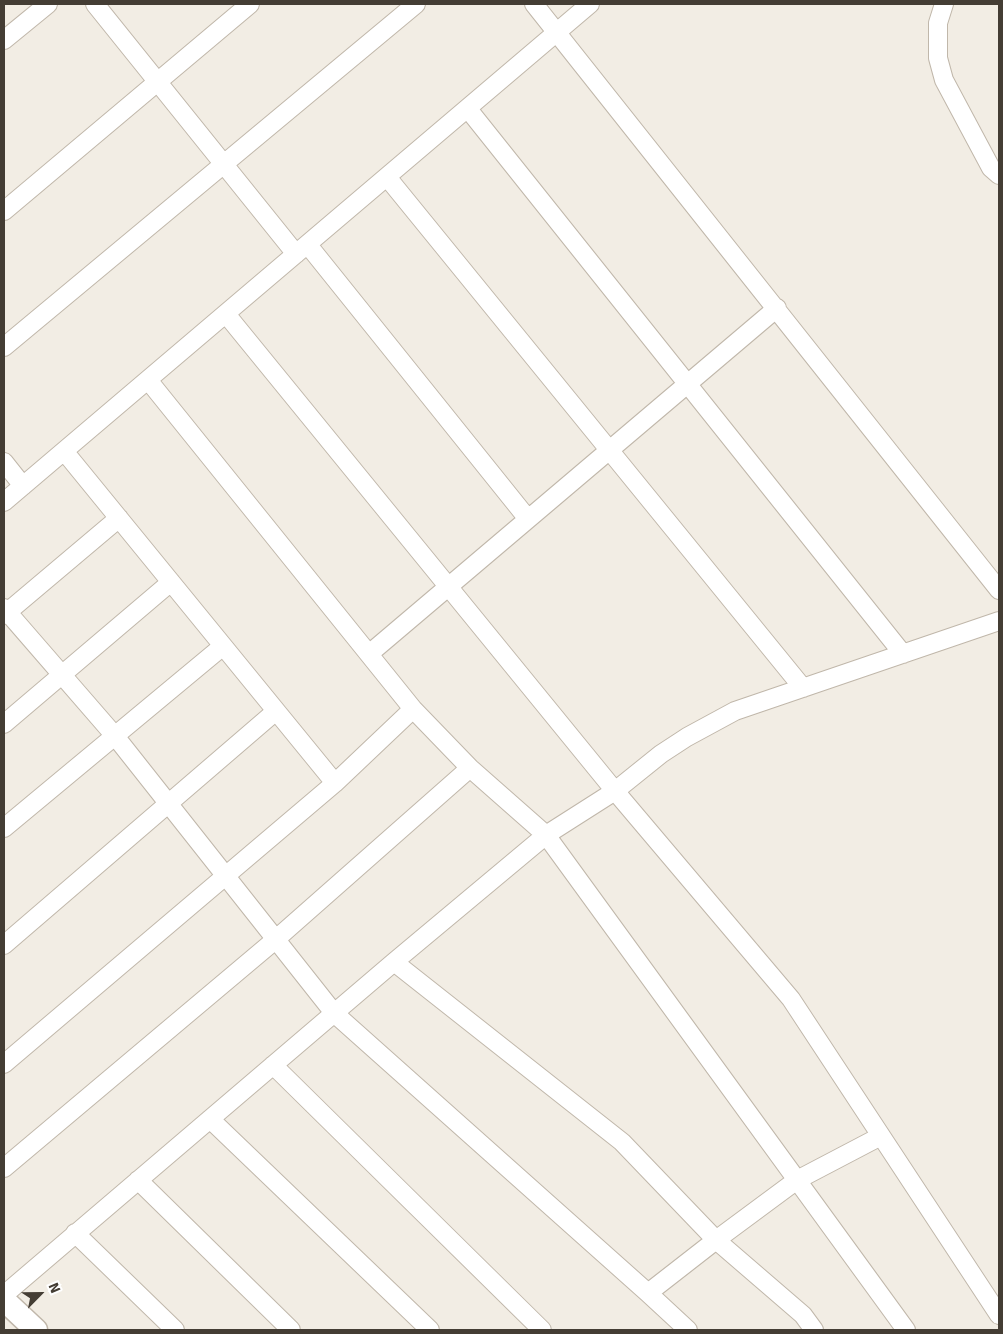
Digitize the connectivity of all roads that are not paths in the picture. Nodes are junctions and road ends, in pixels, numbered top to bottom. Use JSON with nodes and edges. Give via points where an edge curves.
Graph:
{"nodes":[{"id":1,"x":48,"y":4,"type":"edge"},
{"id":2,"x":95,"y":4,"type":"edge"},
{"id":3,"x":250,"y":4,"type":"edge"},
{"id":4,"x":416,"y":4,"type":"edge"},
{"id":5,"x":534,"y":4,"type":"edge"},
{"id":6,"x":590,"y":4,"type":"edge"},
{"id":7,"x":944,"y":4,"type":"edge"},
{"id":8,"x":558,"y":32,"type":"junction"},
{"id":9,"x":4,"y":40,"type":"edge"},
{"id":10,"x":158,"y":81,"type":"junction"},
{"id":11,"x":468,"y":109,"type":"junction"},
{"id":12,"x":224,"y":163,"type":"junction"},
{"id":13,"x":999,"y":175,"type":"edge"},
{"id":14,"x":387,"y":177,"type":"junction"},
{"id":15,"x":4,"y":211,"type":"edge"},
{"id":16,"x":302,"y":249,"type":"junction"},
{"id":17,"x":777,"y":308,"type":"junction"},
{"id":18,"x":226,"y":314,"type":"junction"},
{"id":19,"x":4,"y":347,"type":"edge"},
{"id":20,"x":148,"y":380,"type":"junction"},
{"id":21,"x":688,"y":384,"type":"junction"},
{"id":22,"x":610,"y":450,"type":"junction"},
{"id":23,"x":64,"y":451,"type":"junction"},
{"id":24,"x":4,"y":462,"type":"edge"},
{"id":25,"x":24,"y":486,"type":"junction"},
{"id":26,"x":4,"y":502,"type":"edge"},
{"id":27,"x":119,"y":518,"type":"junction"},
{"id":28,"x":528,"y":519,"type":"junction"},
{"id":29,"x":171,"y":582,"type":"junction"},
{"id":30,"x":448,"y":587,"type":"junction"},
{"id":31,"x":999,"y":590,"type":"edge"},
{"id":32,"x":5,"y":612,"type":"edge"},
{"id":33,"x":999,"y":621,"type":"edge"},
{"id":34,"x":223,"y":646,"type":"junction"},
{"id":35,"x":369,"y":654,"type":"junction"},
{"id":36,"x":903,"y":654,"type":"junction"},
{"id":37,"x":62,"y":675,"type":"junction"},
{"id":38,"x":802,"y":688,"type":"junction"},
{"id":39,"x":413,"y":709,"type":"junction"},
{"id":40,"x":276,"y":711,"type":"junction"},
{"id":41,"x":4,"y":724,"type":"edge"},
{"id":42,"x":115,"y":736,"type":"junction"},
{"id":43,"x":470,"y":768,"type":"junction"},
{"id":44,"x":335,"y":783,"type":"junction"},
{"id":45,"x":614,"y":791,"type":"junction"},
{"id":46,"x":169,"y":803,"type":"junction"},
{"id":47,"x":4,"y":828,"type":"edge"},
{"id":48,"x":546,"y":835,"type":"junction"},
{"id":49,"x":226,"y":876,"type":"junction"},
{"id":50,"x":275,"y":940,"type":"junction"},
{"id":51,"x":4,"y":945,"type":"edge"},
{"id":52,"x":394,"y":962,"type":"junction"},
{"id":53,"x":334,"y":1013,"type":"junction"},
{"id":54,"x":4,"y":1064,"type":"edge"},
{"id":55,"x":273,"y":1065,"type":"junction"},
{"id":56,"x":210,"y":1119,"type":"junction"},
{"id":57,"x":882,"y":1136,"type":"junction"},
{"id":58,"x":4,"y":1168,"type":"edge"},
{"id":59,"x":138,"y":1180,"type":"junction"},
{"id":60,"x":797,"y":1180,"type":"junction"},
{"id":61,"x":75,"y":1233,"type":"junction"},
{"id":62,"x":716,"y":1240,"type":"junction"},
{"id":63,"x":648,"y":1293,"type":"junction"},
{"id":64,"x":4,"y":1295,"type":"edge"},
{"id":65,"x":4,"y":1300,"type":"edge"},
{"id":66,"x":999,"y":1315,"type":"edge"},
{"id":67,"x":36,"y":1330,"type":"edge"},
{"id":68,"x":175,"y":1330,"type":"edge"},
{"id":69,"x":292,"y":1330,"type":"edge"},
{"id":70,"x":430,"y":1330,"type":"edge"},
{"id":71,"x":542,"y":1330,"type":"edge"},
{"id":72,"x":688,"y":1330,"type":"edge"},
{"id":73,"x":814,"y":1330,"type":"edge"},
{"id":74,"x":906,"y":1330,"type":"edge"}],
"edges":[{"from":1,"to":9,"type":"street"},
{"from":2,"to":10,"type":"street"},
{"from":3,"to":10,"type":"street"},
{"from":4,"to":12,"type":"street"},
{"from":5,"to":8,"type":"street"},
{"from":6,"to":8,"type":"street"},
{"from":7,"to":13,"type":"street","via":[[938,23],[938,58],[944,80],[992,168]]},
{"from":8,"to":11,"type":"street"},
{"from":8,"to":17,"type":"street"},
{"from":10,"to":12,"type":"street"},
{"from":10,"to":15,"type":"street"},
{"from":11,"to":14,"type":"street"},
{"from":11,"to":21,"type":"street"},
{"from":12,"to":16,"type":"street"},
{"from":12,"to":19,"type":"street"},
{"from":14,"to":16,"type":"street"},
{"from":14,"to":22,"type":"street"},
{"from":16,"to":18,"type":"street"},
{"from":16,"to":28,"type":"street"},
{"from":17,"to":21,"type":"street"},
{"from":17,"to":31,"type":"street"},
{"from":18,"to":20,"type":"street"},
{"from":18,"to":30,"type":"street"},
{"from":20,"to":23,"type":"street"},
{"from":20,"to":35,"type":"street"},
{"from":21,"to":22,"type":"street"},
{"from":21,"to":36,"type":"street"},
{"from":22,"to":28,"type":"street"},
{"from":22,"to":38,"type":"street"},
{"from":23,"to":25,"type":"street"},
{"from":23,"to":27,"type":"street"},
{"from":24,"to":25,"type":"street"},
{"from":25,"to":26,"type":"street"},
{"from":27,"to":29,"type":"street"},
{"from":27,"to":32,"type":"street"},
{"from":28,"to":30,"type":"street"},
{"from":29,"to":34,"type":"street"},
{"from":29,"to":37,"type":"street"},
{"from":30,"to":35,"type":"street"},
{"from":30,"to":45,"type":"street"},
{"from":32,"to":37,"type":"street"},
{"from":33,"to":36,"type":"street"},
{"from":34,"to":40,"type":"street"},
{"from":34,"to":42,"type":"street"},
{"from":35,"to":39,"type":"street"},
{"from":36,"to":38,"type":"street"},
{"from":37,"to":41,"type":"street"},
{"from":37,"to":42,"type":"street"},
{"from":38,"to":45,"type":"street","via":[[735,711],[687,736]]},
{"from":39,"to":43,"type":"street"},
{"from":39,"to":44,"type":"street"},
{"from":40,"to":44,"type":"street"},
{"from":40,"to":46,"type":"street"},
{"from":42,"to":46,"type":"street"},
{"from":42,"to":47,"type":"street"},
{"from":43,"to":48,"type":"street"},
{"from":43,"to":50,"type":"street"},
{"from":44,"to":49,"type":"street"},
{"from":45,"to":48,"type":"street"},
{"from":45,"to":57,"type":"street","via":[[791,999]]},
{"from":46,"to":49,"type":"street"},
{"from":46,"to":51,"type":"street"},
{"from":48,"to":52,"type":"street"},
{"from":48,"to":60,"type":"street"},
{"from":49,"to":50,"type":"street"},
{"from":49,"to":54,"type":"street"},
{"from":50,"to":53,"type":"street"},
{"from":50,"to":58,"type":"street"},
{"from":52,"to":53,"type":"street"},
{"from":52,"to":62,"type":"street","via":[[622,1142]]},
{"from":53,"to":55,"type":"street"},
{"from":53,"to":63,"type":"street"},
{"from":55,"to":56,"type":"street"},
{"from":55,"to":71,"type":"street"},
{"from":56,"to":59,"type":"street"},
{"from":56,"to":70,"type":"street"},
{"from":57,"to":60,"type":"street"},
{"from":57,"to":66,"type":"street"},
{"from":59,"to":61,"type":"street"},
{"from":59,"to":69,"type":"street"},
{"from":60,"to":62,"type":"street"},
{"from":60,"to":74,"type":"street"},
{"from":61,"to":64,"type":"street"},
{"from":61,"to":68,"type":"street"},
{"from":62,"to":63,"type":"street"},
{"from":62,"to":73,"type":"street","via":[[803,1315]]},
{"from":63,"to":72,"type":"street"},
{"from":65,"to":67,"type":"street"}]}
